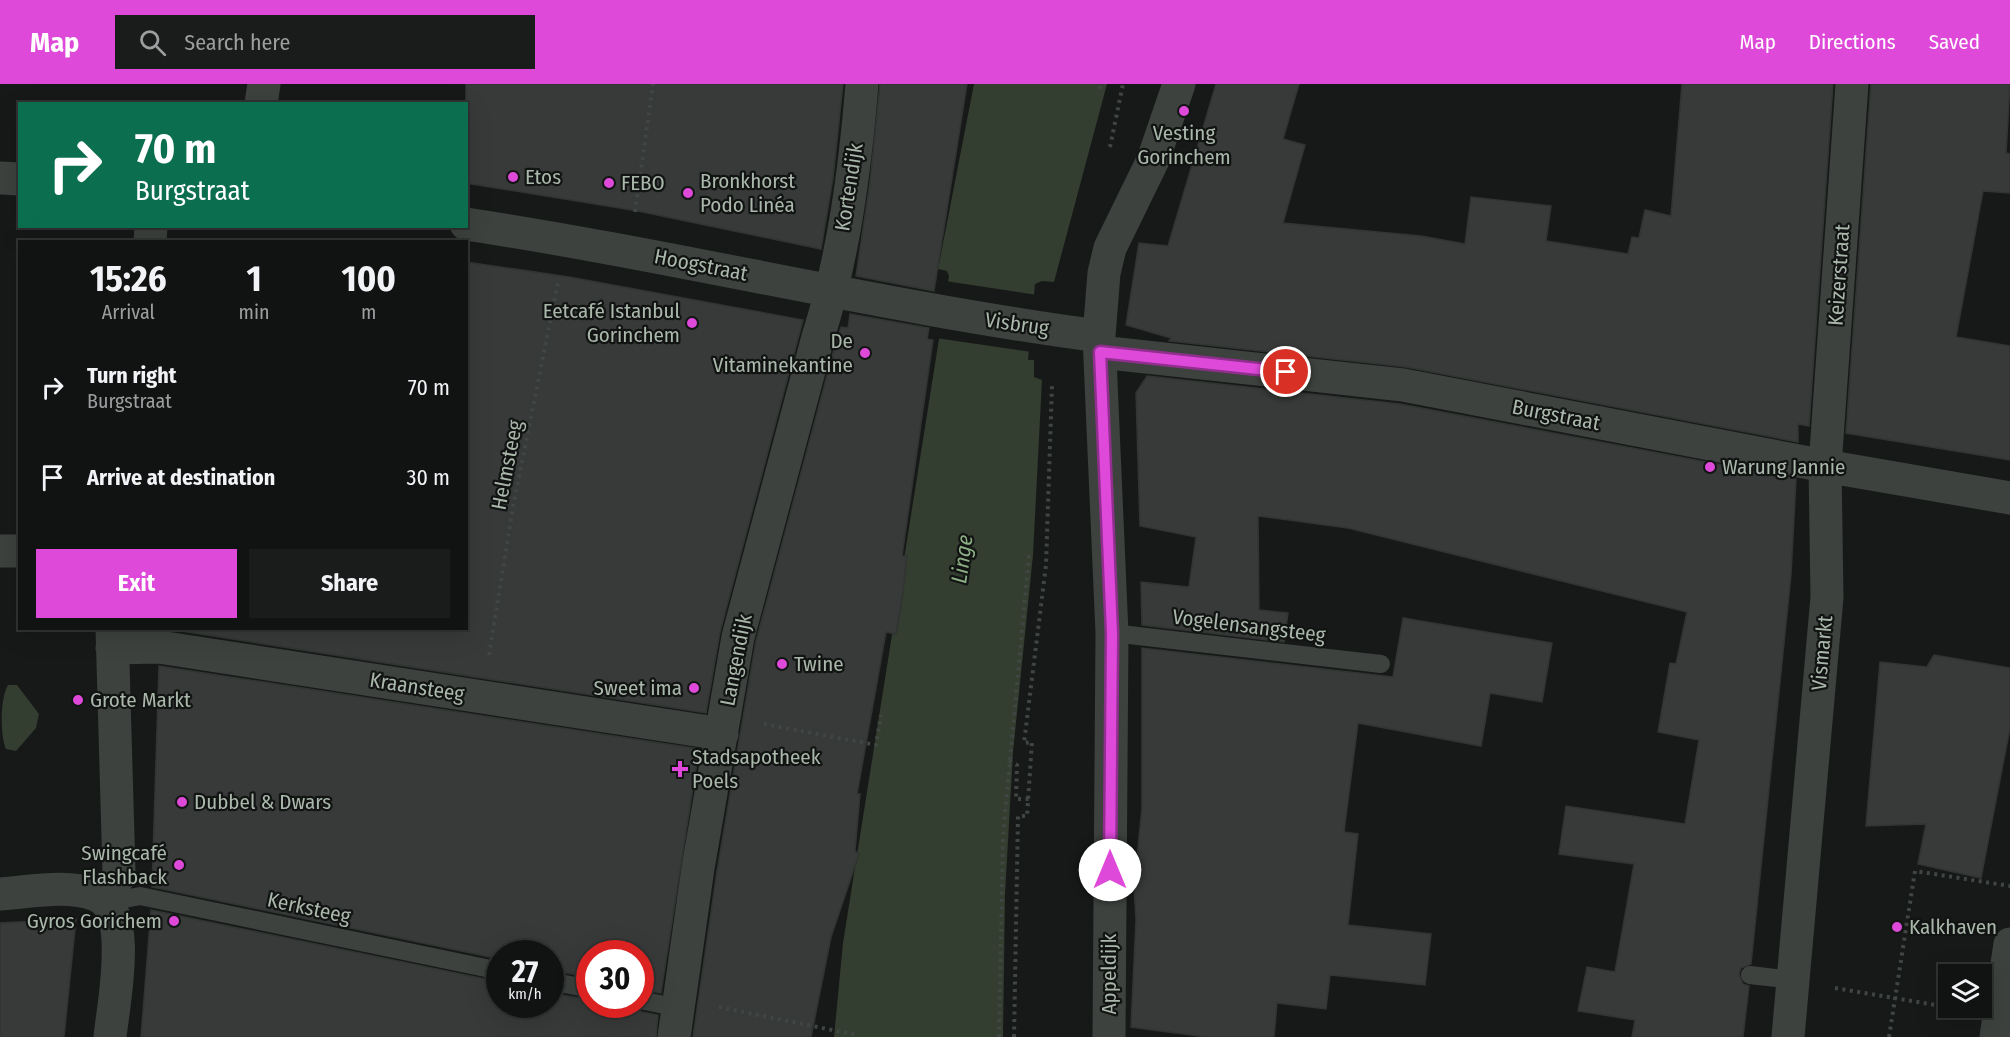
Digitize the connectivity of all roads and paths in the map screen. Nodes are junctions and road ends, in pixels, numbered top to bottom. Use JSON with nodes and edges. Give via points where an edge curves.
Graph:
{"nodes":[{"id":1,"x":264,"y":84,"type":"edge"},
{"id":2,"x":653,"y":84,"type":"edge"},
{"id":3,"x":862,"y":84,"type":"edge"},
{"id":4,"x":1179,"y":84,"type":"edge"},
{"id":5,"x":1852,"y":84,"type":"edge"},
{"id":6,"x":261,"y":102,"type":"edge"},
{"id":7,"x":0,"y":178,"type":"edge"},
{"id":8,"x":18,"y":179,"type":"edge"},
{"id":9,"x":468,"y":224,"type":"edge"},
{"id":10,"x":567,"y":240,"type":"junction"},
{"id":11,"x":630,"y":252,"type":"junction"},
{"id":12,"x":833,"y":290,"type":"junction"},
{"id":13,"x":934,"y":312,"type":"joint"},
{"id":14,"x":1100,"y":344,"type":"junction"},
{"id":15,"x":1052,"y":386,"type":"dead end"},
{"id":16,"x":1825,"y":466,"type":"junction"},
{"id":17,"x":2010,"y":498,"type":"edge"},
{"id":18,"x":0,"y":550,"type":"edge"},
{"id":19,"x":18,"y":551,"type":"edge"},
{"id":20,"x":1029,"y":555,"type":"dead end"},
{"id":21,"x":1112,"y":633,"type":"junction"},
{"id":22,"x":112,"y":638,"type":"edge"},
{"id":23,"x":1381,"y":664,"type":"dead end"},
{"id":24,"x":482,"y":697,"type":"junction"},
{"id":25,"x":881,"y":716,"type":"dead end"},
{"id":26,"x":723,"y":725,"type":"junction"},
{"id":27,"x":1009,"y":761,"type":"junction"},
{"id":28,"x":1029,"y":799,"type":"junction"},
{"id":29,"x":2010,"y":886,"type":"edge"},
{"id":30,"x":0,"y":894,"type":"edge"},
{"id":31,"x":109,"y":902,"type":"junction"},
{"id":32,"x":2010,"y":944,"type":"edge"},
{"id":33,"x":486,"y":967,"type":"edge"},
{"id":34,"x":1750,"y":975,"type":"dead end"},
{"id":35,"x":1793,"y":980,"type":"junction"},
{"id":36,"x":1895,"y":998,"type":"junction"},
{"id":37,"x":1938,"y":1004,"type":"edge"},
{"id":38,"x":654,"y":1005,"type":"edge"},
{"id":39,"x":678,"y":1014,"type":"edge"},
{"id":40,"x":857,"y":1035,"type":"dead end"},
{"id":41,"x":110,"y":1037,"type":"edge"},
{"id":42,"x":999,"y":1037,"type":"edge"},
{"id":43,"x":1014,"y":1037,"type":"edge"},
{"id":44,"x":1108,"y":1037,"type":"edge"},
{"id":45,"x":1788,"y":1037,"type":"edge"},
{"id":46,"x":1889,"y":1037,"type":"edge"},
{"id":47,"x":1996,"y":1037,"type":"edge"}],
"edges":[{"from":1,"to":6,"type":"street"},
{"from":2,"to":11,"type":"path"},
{"from":3,"to":12,"type":"street","name":"Kortendijk"},
{"from":4,"to":14,"type":"street","name":"Appeldijk","via":[[1153,160],[1110,248],[1104,273]]},
{"from":5,"to":16,"type":"street","name":"Keizerstraat"},
{"from":7,"to":8,"type":"street"},
{"from":9,"to":10,"type":"street","name":"Hoogstraat"},
{"from":10,"to":11,"type":"street","name":"Hoogstraat"},
{"from":10,"to":24,"type":"path","name":"Helmsteeg","via":[[513,507]]},
{"from":11,"to":12,"type":"street","name":"Hoogstraat"},
{"from":12,"to":13,"type":"street","name":"Hoogstraat"},
{"from":12,"to":26,"type":"street","name":"Langendijk","via":[[738,637]]},
{"from":13,"to":14,"type":"street","name":"Visbrug","via":[[1038,327]]},
{"from":14,"to":16,"type":"street","name":"Burgstraat","via":[[1403,385]]},
{"from":14,"to":21,"type":"street","name":"Appeldijk"},
{"from":15,"to":28,"type":"path","via":[[1046,565],[1024,742],[1032,742]]},
{"from":16,"to":17,"type":"street","name":"Burgstraat"},
{"from":16,"to":35,"type":"street","name":"Vismarkt","via":[[1827,597]]},
{"from":18,"to":19,"type":"street"},
{"from":20,"to":27,"type":"path"},
{"from":21,"to":23,"type":"lane","name":"Vogelensangsteeg"},
{"from":21,"to":44,"type":"street","name":"Appeldijk"},
{"from":22,"to":24,"type":"street","name":"Kraansteeg"},
{"from":22,"to":31,"type":"street","via":[[119,872]]},
{"from":24,"to":26,"type":"street","name":"Kraansteeg"},
{"from":25,"to":26,"type":"path","via":[[876,746],[842,738]]},
{"from":26,"to":39,"type":"street","name":"Langendijk"},
{"from":27,"to":28,"type":"path","via":[[1017,765],[1016,799]]},
{"from":27,"to":42,"type":"path","via":[[1003,836]]},
{"from":28,"to":43,"type":"path","via":[[1028,816],[1018,816]]},
{"from":29,"to":36,"type":"path","via":[[1915,871]]},
{"from":30,"to":31,"type":"street","via":[[64,890],[96,895]]},
{"from":31,"to":33,"type":"lane","name":"Kerksteeg","via":[[140,896]]},
{"from":31,"to":41,"type":"street","via":[[116,915],[118,960]]},
{"from":32,"to":47,"type":"street"},
{"from":34,"to":35,"type":"lane"},
{"from":35,"to":36,"type":"path"},
{"from":35,"to":45,"type":"street"},
{"from":36,"to":37,"type":"path"},
{"from":36,"to":46,"type":"path"},
{"from":38,"to":39,"type":"lane"},
{"from":39,"to":40,"type":"path","via":[[802,1024]]}]}
